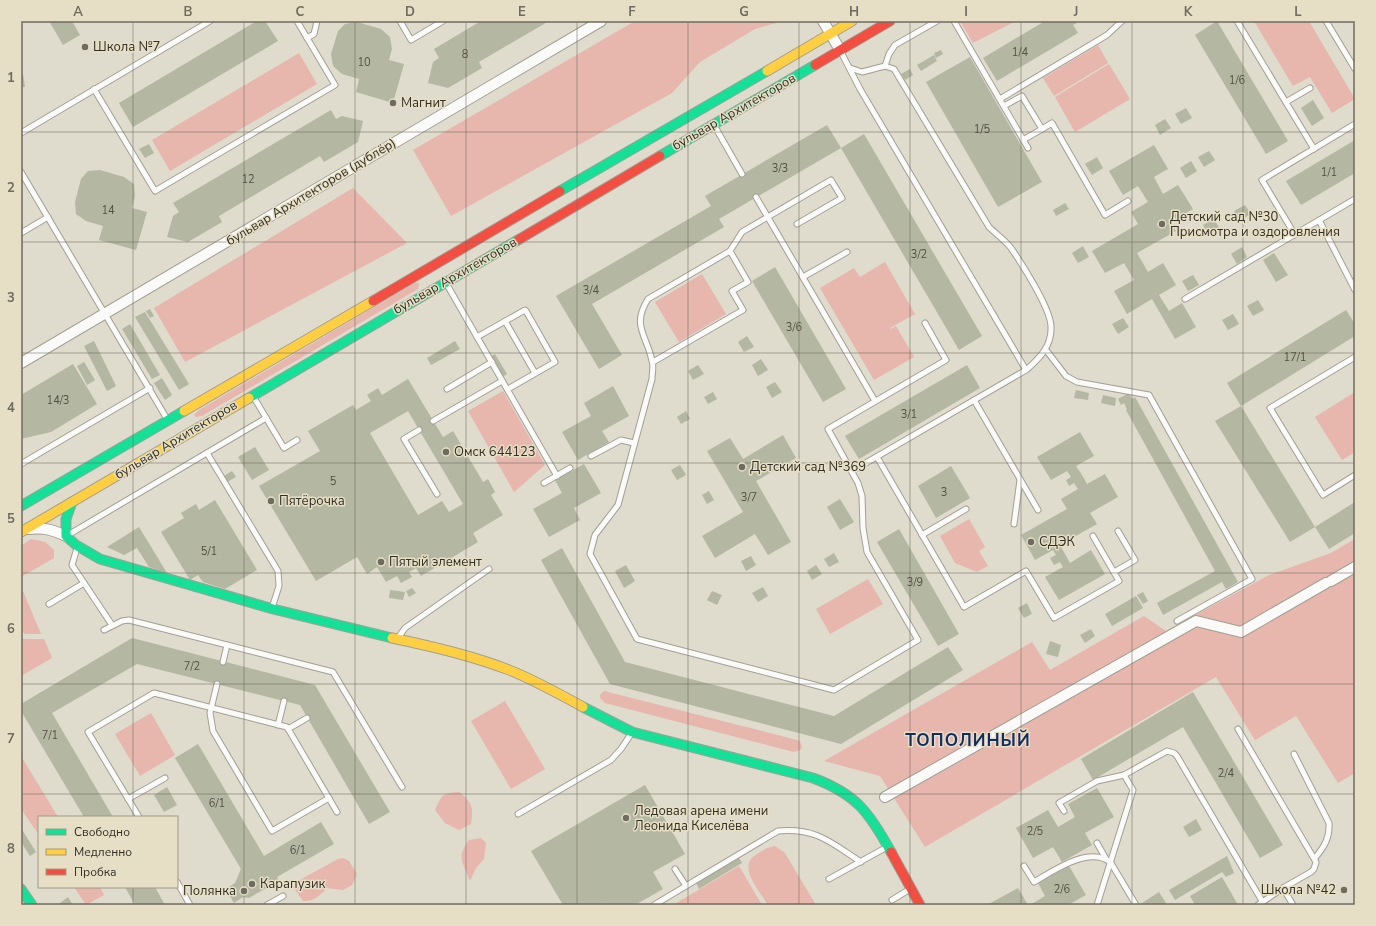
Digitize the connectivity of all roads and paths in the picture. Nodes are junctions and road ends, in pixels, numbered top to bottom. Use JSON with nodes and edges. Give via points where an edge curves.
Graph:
{"nodes":[{"id":1,"x":210,"y":21,"type":"edge"},
{"id":2,"x":297,"y":21,"type":"edge"},
{"id":3,"x":317,"y":21,"type":"edge"},
{"id":4,"x":400,"y":21,"type":"edge"},
{"id":5,"x":443,"y":21,"type":"edge"},
{"id":6,"x":601,"y":21,"type":"edge"},
{"id":7,"x":823,"y":21,"type":"edge"},
{"id":8,"x":852,"y":21,"type":"edge"},
{"id":9,"x":890,"y":21,"type":"edge"},
{"id":10,"x":937,"y":21,"type":"edge"},
{"id":11,"x":954,"y":21,"type":"edge"},
{"id":12,"x":1122,"y":21,"type":"edge"},
{"id":13,"x":1237,"y":21,"type":"edge"},
{"id":14,"x":1326,"y":21,"type":"edge"},
{"id":15,"x":830,"y":34,"type":"junction"},
{"id":16,"x":307,"y":38,"type":"junction"},
{"id":17,"x":840,"y":50,"type":"junction"},
{"id":18,"x":885,"y":66,"type":"junction"},
{"id":19,"x":850,"y":68,"type":"junction"},
{"id":20,"x":1355,"y":69,"type":"edge"},
{"id":21,"x":1310,"y":88,"type":"dead end"},
{"id":22,"x":94,"y":89,"type":"junction"},
{"id":23,"x":1000,"y":99,"type":"junction"},
{"id":24,"x":1286,"y":102,"type":"junction"},
{"id":25,"x":1004,"y":106,"type":"junction"},
{"id":26,"x":713,"y":124,"type":"junction"},
{"id":27,"x":1355,"y":124,"type":"edge"},
{"id":28,"x":1042,"y":129,"type":"junction"},
{"id":29,"x":21,"y":133,"type":"edge"},
{"id":30,"x":1023,"y":140,"type":"junction"},
{"id":31,"x":1028,"y":148,"type":"dead end"},
{"id":32,"x":1314,"y":149,"type":"junction"},
{"id":33,"x":21,"y":172,"type":"edge"},
{"id":34,"x":742,"y":174,"type":"dead end"},
{"id":35,"x":756,"y":197,"type":"dead end"},
{"id":36,"x":1355,"y":199,"type":"edge"},
{"id":37,"x":1128,"y":201,"type":"dead end"},
{"id":38,"x":48,"y":217,"type":"junction"},
{"id":39,"x":768,"y":217,"type":"junction"},
{"id":40,"x":1319,"y":220,"type":"junction"},
{"id":41,"x":797,"y":224,"type":"dead end"},
{"id":42,"x":21,"y":233,"type":"edge"},
{"id":43,"x":1295,"y":234,"type":"junction"},
{"id":44,"x":730,"y":251,"type":"junction"},
{"id":45,"x":847,"y":252,"type":"dead end"},
{"id":46,"x":803,"y":278,"type":"junction"},
{"id":47,"x":445,"y":282,"type":"junction"},
{"id":48,"x":1355,"y":290,"type":"edge"},
{"id":49,"x":1185,"y":299,"type":"dead end"},
{"id":50,"x":105,"y":314,"type":"junction"},
{"id":51,"x":505,"y":321,"type":"junction"},
{"id":52,"x":925,"y":324,"type":"dead end"},
{"id":53,"x":477,"y":337,"type":"junction"},
{"id":54,"x":1046,"y":350,"type":"junction"},
{"id":55,"x":1355,"y":357,"type":"edge"},
{"id":56,"x":492,"y":362,"type":"junction"},
{"id":57,"x":653,"y":362,"type":"junction"},
{"id":58,"x":21,"y":364,"type":"edge"},
{"id":59,"x":1026,"y":370,"type":"junction"},
{"id":60,"x":535,"y":373,"type":"junction"},
{"id":61,"x":502,"y":380,"type":"junction"},
{"id":62,"x":150,"y":388,"type":"junction"},
{"id":63,"x":446,"y":389,"type":"dead end"},
{"id":64,"x":508,"y":389,"type":"junction"},
{"id":65,"x":253,"y":395,"type":"junction"},
{"id":66,"x":974,"y":400,"type":"junction"},
{"id":67,"x":875,"y":401,"type":"junction"},
{"id":68,"x":266,"y":418,"type":"junction"},
{"id":69,"x":168,"y":420,"type":"junction"},
{"id":70,"x":433,"y":421,"type":"dead end"},
{"id":71,"x":419,"y":430,"type":"dead end"},
{"id":72,"x":297,"y":440,"type":"dead end"},
{"id":73,"x":634,"y":443,"type":"junction"},
{"id":74,"x":207,"y":453,"type":"junction"},
{"id":75,"x":591,"y":456,"type":"dead end"},
{"id":76,"x":877,"y":457,"type":"junction"},
{"id":77,"x":21,"y":464,"type":"edge"},
{"id":78,"x":570,"y":468,"type":"dead end"},
{"id":79,"x":852,"y":471,"type":"junction"},
{"id":80,"x":1355,"y":475,"type":"edge"},
{"id":81,"x":557,"y":476,"type":"junction"},
{"id":82,"x":1020,"y":480,"type":"junction"},
{"id":83,"x":544,"y":484,"type":"dead end"},
{"id":84,"x":437,"y":494,"type":"dead end"},
{"id":85,"x":72,"y":502,"type":"junction"},
{"id":86,"x":21,"y":506,"type":"edge"},
{"id":87,"x":966,"y":509,"type":"dead end"},
{"id":88,"x":1038,"y":510,"type":"dead end"},
{"id":89,"x":1014,"y":524,"type":"dead end"},
{"id":90,"x":23,"y":530,"type":"edge"},
{"id":91,"x":1118,"y":531,"type":"dead end"},
{"id":92,"x":922,"y":535,"type":"junction"},
{"id":93,"x":1093,"y":536,"type":"dead end"},
{"id":94,"x":67,"y":537,"type":"junction"},
{"id":95,"x":78,"y":548,"type":"junction"},
{"id":96,"x":1355,"y":567,"type":"edge"},
{"id":97,"x":489,"y":569,"type":"dead end"},
{"id":98,"x":1114,"y":572,"type":"junction"},
{"id":99,"x":84,"y":584,"type":"junction"},
{"id":100,"x":49,"y":604,"type":"dead end"},
{"id":101,"x":272,"y":609,"type":"junction"},
{"id":102,"x":1177,"y":621,"type":"dead end"},
{"id":103,"x":112,"y":625,"type":"junction"},
{"id":104,"x":104,"y":630,"type":"dead end"},
{"id":105,"x":397,"y":639,"type":"junction"},
{"id":106,"x":227,"y":645,"type":"junction"},
{"id":107,"x":223,"y":662,"type":"dead end"},
{"id":108,"x":217,"y":684,"type":"dead end"},
{"id":109,"x":284,"y":702,"type":"dead end"},
{"id":110,"x":211,"y":708,"type":"junction"},
{"id":111,"x":307,"y":718,"type":"dead end"},
{"id":112,"x":278,"y":725,"type":"junction"},
{"id":113,"x":288,"y":729,"type":"junction"},
{"id":114,"x":1238,"y":729,"type":"dead end"},
{"id":115,"x":632,"y":732,"type":"junction"},
{"id":116,"x":1294,"y":754,"type":"dead end"},
{"id":117,"x":1124,"y":775,"type":"junction"},
{"id":118,"x":164,"y":778,"type":"dead end"},
{"id":119,"x":402,"y":787,"type":"dead end"},
{"id":120,"x":885,"y":797,"type":"dead end"},
{"id":121,"x":329,"y":798,"type":"junction"},
{"id":122,"x":128,"y":799,"type":"junction"},
{"id":123,"x":1064,"y":811,"type":"dead end"},
{"id":124,"x":336,"y":812,"type":"dead end"},
{"id":125,"x":518,"y":814,"type":"dead end"},
{"id":126,"x":138,"y":816,"type":"edge"},
{"id":127,"x":1097,"y":843,"type":"dead end"},
{"id":128,"x":887,"y":846,"type":"junction"},
{"id":129,"x":1315,"y":858,"type":"junction"},
{"id":130,"x":1109,"y":861,"type":"junction"},
{"id":131,"x":861,"y":862,"type":"junction"},
{"id":132,"x":1024,"y":866,"type":"dead end"},
{"id":133,"x":675,"y":868,"type":"dead end"},
{"id":134,"x":829,"y":879,"type":"dead end"},
{"id":135,"x":178,"y":884,"type":"edge"},
{"id":136,"x":686,"y":886,"type":"junction"},
{"id":137,"x":1283,"y":888,"type":"junction"},
{"id":138,"x":21,"y":889,"type":"edge"},
{"id":139,"x":910,"y":889,"type":"junction"},
{"id":140,"x":283,"y":896,"type":"dead end"},
{"id":141,"x":892,"y":900,"type":"dead end"},
{"id":142,"x":1262,"y":901,"type":"junction"},
{"id":143,"x":32,"y":905,"type":"edge"},
{"id":144,"x":190,"y":905,"type":"edge"},
{"id":145,"x":267,"y":905,"type":"edge"},
{"id":146,"x":654,"y":905,"type":"edge"},
{"id":147,"x":920,"y":905,"type":"edge"},
{"id":148,"x":1097,"y":905,"type":"edge"},
{"id":149,"x":1136,"y":905,"type":"edge"},
{"id":150,"x":1258,"y":905,"type":"edge"},
{"id":151,"x":1293,"y":905,"type":"edge"}],
"edges":[{"from":1,"to":22,"type":"lane"},
{"from":2,"to":16,"type":"lane"},
{"from":3,"to":16,"type":"lane","via":[[314,34]]},
{"from":4,"to":5,"type":"lane","via":[[411,40]]},
{"from":6,"to":50,"type":"street","name":"бульвар Архитекторов (дублёр)"},
{"from":7,"to":15,"type":"street"},
{"from":8,"to":15,"type":"main road","name":"бульвар Архитекторов"},
{"from":9,"to":17,"type":"main road","name":"бульвар Архитекторов"},
{"from":10,"to":18,"type":"lane","via":[[896,45],[889,54]]},
{"from":11,"to":23,"type":"lane"},
{"from":12,"to":23,"type":"lane","via":[[1106,35]]},
{"from":13,"to":24,"type":"lane"},
{"from":14,"to":20,"type":"lane"},
{"from":15,"to":17,"type":"street"},
{"from":15,"to":69,"type":"main road","name":"бульвар Архитекторов"},
{"from":16,"to":22,"type":"lane","via":[[335,85],[155,191]]},
{"from":17,"to":19,"type":"lane"},
{"from":17,"to":26,"type":"main road","name":"бульвар Архитекторов"},
{"from":18,"to":19,"type":"lane","via":[[862,72]]},
{"from":18,"to":54,"type":"lane","via":[[894,69],[989,227],[1010,247],[1048,311],[1051,327]]},
{"from":19,"to":59,"type":"lane","via":[[860,90]]},
{"from":21,"to":24,"type":"lane"},
{"from":22,"to":29,"type":"lane"},
{"from":23,"to":25,"type":"lane"},
{"from":24,"to":32,"type":"lane"},
{"from":25,"to":28,"type":"lane","via":[[1022,96]]},
{"from":25,"to":30,"type":"lane"},
{"from":26,"to":34,"type":"lane"},
{"from":26,"to":47,"type":"main road","name":"бульвар Архитекторов"},
{"from":27,"to":32,"type":"lane"},
{"from":28,"to":30,"type":"lane"},
{"from":28,"to":37,"type":"lane","via":[[1052,123],[1105,214]]},
{"from":30,"to":31,"type":"lane"},
{"from":32,"to":43,"type":"lane","via":[[1262,180]]},
{"from":33,"to":38,"type":"lane"},
{"from":35,"to":39,"type":"lane"},
{"from":36,"to":40,"type":"lane"},
{"from":38,"to":42,"type":"lane"},
{"from":38,"to":50,"type":"lane"},
{"from":39,"to":41,"type":"lane","via":[[831,180],[842,198]]},
{"from":39,"to":44,"type":"lane","via":[[742,232]]},
{"from":39,"to":46,"type":"lane"},
{"from":40,"to":43,"type":"lane"},
{"from":40,"to":48,"type":"lane"},
{"from":43,"to":49,"type":"lane"},
{"from":44,"to":57,"type":"lane","via":[[648,299],[640,322],[641,332]]},
{"from":44,"to":57,"type":"lane","via":[[748,282],[732,291],[743,310]]},
{"from":45,"to":46,"type":"lane"},
{"from":46,"to":67,"type":"lane"},
{"from":47,"to":53,"type":"lane"},
{"from":47,"to":65,"type":"main road","name":"бульвар Архитекторов"},
{"from":50,"to":58,"type":"street","name":"бульвар Архитекторов (дублёр)"},
{"from":50,"to":62,"type":"lane"},
{"from":51,"to":53,"type":"lane"},
{"from":51,"to":60,"type":"lane"},
{"from":51,"to":60,"type":"lane","via":[[525,310],[530,318],[555,362]]},
{"from":52,"to":67,"type":"lane","via":[[946,360]]},
{"from":53,"to":56,"type":"lane"},
{"from":54,"to":59,"type":"lane"},
{"from":54,"to":102,"type":"lane","via":[[1066,376],[1077,382],[1149,395],[1252,579]]},
{"from":55,"to":80,"type":"lane","via":[[1270,408],[1324,494]]},
{"from":56,"to":61,"type":"lane"},
{"from":56,"to":63,"type":"lane"},
{"from":57,"to":73,"type":"lane","via":[[652,379]]},
{"from":59,"to":66,"type":"lane"},
{"from":60,"to":64,"type":"lane"},
{"from":61,"to":64,"type":"lane"},
{"from":61,"to":70,"type":"lane"},
{"from":62,"to":69,"type":"lane"},
{"from":62,"to":77,"type":"lane"},
{"from":64,"to":81,"type":"lane"},
{"from":65,"to":68,"type":"lane"},
{"from":65,"to":85,"type":"main road","name":"бульвар Архитекторов"},
{"from":66,"to":76,"type":"lane"},
{"from":66,"to":82,"type":"lane"},
{"from":67,"to":79,"type":"lane","via":[[828,429]]},
{"from":68,"to":72,"type":"lane","via":[[284,448]]},
{"from":68,"to":74,"type":"lane"},
{"from":69,"to":86,"type":"main road","name":"бульвар Архитекторов"},
{"from":71,"to":84,"type":"lane","via":[[404,439]]},
{"from":73,"to":75,"type":"lane","via":[[621,440]]},
{"from":73,"to":79,"type":"lane","via":[[618,505],[594,535],[590,554],[637,639],[834,690],[918,640],[867,552],[862,496]]},
{"from":74,"to":94,"type":"lane"},
{"from":74,"to":101,"type":"lane","via":[[278,571],[279,586]]},
{"from":76,"to":79,"type":"lane"},
{"from":76,"to":92,"type":"lane"},
{"from":78,"to":81,"type":"lane"},
{"from":81,"to":83,"type":"lane"},
{"from":82,"to":88,"type":"lane"},
{"from":82,"to":89,"type":"lane"},
{"from":85,"to":90,"type":"main road","name":"бульвар Архитекторов"},
{"from":85,"to":94,"type":"main road","via":[[66,513],[64,525]]},
{"from":87,"to":92,"type":"lane"},
{"from":90,"to":94,"type":"street","via":[[46,529]]},
{"from":91,"to":98,"type":"lane","via":[[1135,560]]},
{"from":92,"to":98,"type":"lane","via":[[964,607],[1026,570],[1054,618],[1119,581]]},
{"from":93,"to":98,"type":"lane"},
{"from":94,"to":95,"type":"main road"},
{"from":95,"to":99,"type":"lane","via":[[72,565]]},
{"from":95,"to":101,"type":"main road","via":[[89,555],[116,564]]},
{"from":96,"to":120,"type":"street","via":[[1241,632],[1196,621]]},
{"from":97,"to":105,"type":"lane","via":[[406,628]]},
{"from":99,"to":100,"type":"lane"},
{"from":99,"to":103,"type":"lane"},
{"from":101,"to":105,"type":"main road"},
{"from":103,"to":104,"type":"lane"},
{"from":103,"to":106,"type":"lane","via":[[130,620]]},
{"from":105,"to":115,"type":"main road","via":[[456,652],[494,664],[533,680]]},
{"from":106,"to":107,"type":"lane"},
{"from":106,"to":119,"type":"lane","via":[[333,672]]},
{"from":108,"to":110,"type":"lane"},
{"from":109,"to":112,"type":"lane"},
{"from":110,"to":112,"type":"lane"},
{"from":110,"to":121,"type":"lane","via":[[210,721],[213,731],[272,831]]},
{"from":110,"to":122,"type":"lane","via":[[154,693],[88,732]]},
{"from":111,"to":113,"type":"lane"},
{"from":112,"to":113,"type":"lane"},
{"from":113,"to":121,"type":"lane"},
{"from":114,"to":129,"type":"lane"},
{"from":115,"to":125,"type":"lane","via":[[611,760]]},
{"from":115,"to":128,"type":"main road","via":[[813,778],[831,785],[851,796],[865,812]]},
{"from":116,"to":129,"type":"lane","via":[[1329,823],[1327,842]]},
{"from":117,"to":123,"type":"lane","via":[[1097,781],[1059,803]]},
{"from":117,"to":130,"type":"lane","via":[[1133,790]]},
{"from":117,"to":142,"type":"lane","via":[[1163,752],[1174,753]]},
{"from":118,"to":122,"type":"lane"},
{"from":121,"to":124,"type":"lane"},
{"from":122,"to":126,"type":"lane"},
{"from":127,"to":130,"type":"lane"},
{"from":128,"to":131,"type":"lane"},
{"from":128,"to":139,"type":"main road"},
{"from":129,"to":137,"type":"lane","via":[[1314,869]]},
{"from":130,"to":132,"type":"lane","via":[[1092,856],[1066,864],[1034,882]]},
{"from":130,"to":148,"type":"lane"},
{"from":130,"to":149,"type":"lane"},
{"from":131,"to":134,"type":"lane"},
{"from":131,"to":136,"type":"lane","via":[[817,834],[796,830],[778,831]]},
{"from":133,"to":136,"type":"lane"},
{"from":135,"to":144,"type":"lane"},
{"from":136,"to":146,"type":"lane"},
{"from":137,"to":142,"type":"lane"},
{"from":137,"to":151,"type":"lane"},
{"from":138,"to":143,"type":"main road"},
{"from":139,"to":141,"type":"lane"},
{"from":139,"to":147,"type":"main road"},
{"from":140,"to":145,"type":"lane"},
{"from":142,"to":150,"type":"lane"}]}
